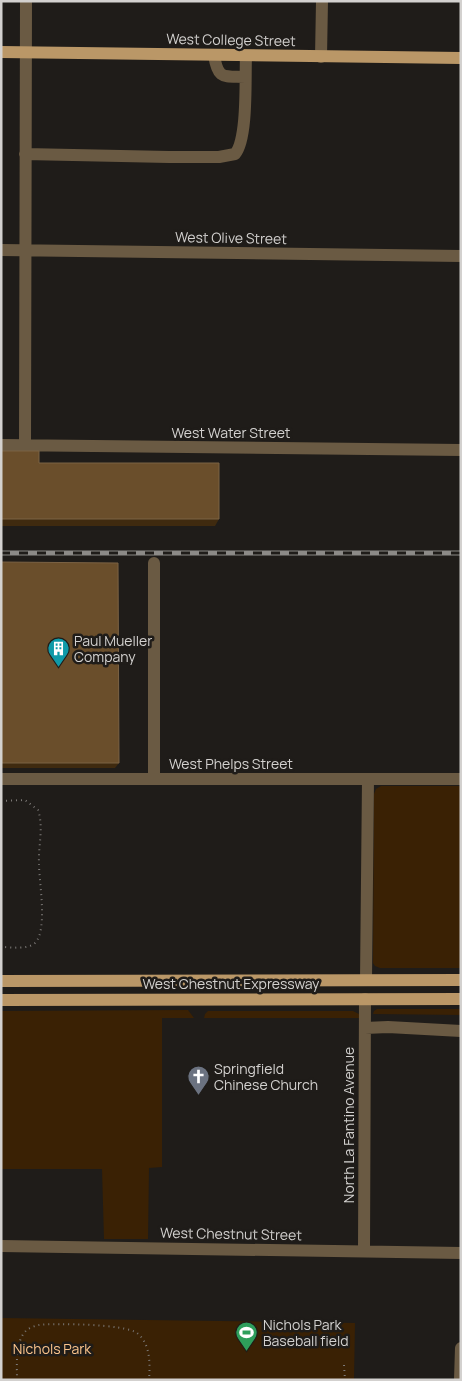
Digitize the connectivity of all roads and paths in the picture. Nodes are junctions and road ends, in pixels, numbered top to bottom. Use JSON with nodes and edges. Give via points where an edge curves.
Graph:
{"nodes":[{"id":1,"x":26,"y":1,"type":"edge"},
{"id":2,"x":322,"y":1,"type":"edge"},
{"id":3,"x":1,"y":52,"type":"edge"},
{"id":4,"x":26,"y":52,"type":"junction"},
{"id":5,"x":214,"y":55,"type":"junction"},
{"id":6,"x":246,"y":56,"type":"junction"},
{"id":7,"x":321,"y":57,"type":"junction"},
{"id":8,"x":461,"y":58,"type":"edge"},
{"id":9,"x":245,"y":78,"type":"junction"},
{"id":10,"x":25,"y":154,"type":"junction"},
{"id":11,"x":1,"y":250,"type":"edge"},
{"id":12,"x":24,"y":250,"type":"junction"},
{"id":13,"x":461,"y":256,"type":"edge"},
{"id":14,"x":1,"y":445,"type":"edge"},
{"id":15,"x":25,"y":446,"type":"junction"},
{"id":16,"x":461,"y":450,"type":"edge"},
{"id":17,"x":154,"y":563,"type":"dead end"},
{"id":18,"x":154,"y":778,"type":"junction"},
{"id":19,"x":1,"y":779,"type":"edge"},
{"id":20,"x":368,"y":779,"type":"junction"},
{"id":21,"x":461,"y":779,"type":"edge"},
{"id":22,"x":1,"y":801,"type":"edge"},
{"id":23,"x":1,"y":946,"type":"edge"},
{"id":24,"x":366,"y":980,"type":"junction"},
{"id":25,"x":461,"y":980,"type":"edge"},
{"id":26,"x":1,"y":981,"type":"edge"},
{"id":27,"x":365,"y":999,"type":"junction"},
{"id":28,"x":461,"y":999,"type":"edge"},
{"id":29,"x":1,"y":1000,"type":"edge"},
{"id":30,"x":365,"y":1028,"type":"junction"},
{"id":31,"x":461,"y":1031,"type":"edge"},
{"id":32,"x":1,"y":1246,"type":"edge"},
{"id":33,"x":364,"y":1250,"type":"junction"},
{"id":34,"x":461,"y":1253,"type":"edge"},
{"id":35,"x":461,"y":1348,"type":"edge"},
{"id":36,"x":344,"y":1364,"type":"dead end"},
{"id":37,"x":17,"y":1380,"type":"edge"},
{"id":38,"x":149,"y":1380,"type":"edge"},
{"id":39,"x":344,"y":1380,"type":"edge"},
{"id":40,"x":460,"y":1380,"type":"edge"}],
"edges":[{"from":1,"to":4,"type":"street"},
{"from":2,"to":7,"type":"street"},
{"from":3,"to":4,"type":"main road","name":"West College Street"},
{"from":4,"to":5,"type":"main road","name":"West College Street"},
{"from":4,"to":10,"type":"street"},
{"from":5,"to":6,"type":"main road","name":"West College Street"},
{"from":5,"to":9,"type":"street","via":[[217,70],[222,75]]},
{"from":6,"to":7,"type":"main road","name":"West College Street"},
{"from":6,"to":9,"type":"street"},
{"from":7,"to":8,"type":"main road","name":"West College Street"},
{"from":9,"to":10,"type":"street","via":[[242,136],[239,150],[232,155]]},
{"from":10,"to":12,"type":"street"},
{"from":11,"to":12,"type":"street","name":"West Olive Street"},
{"from":12,"to":13,"type":"street","name":"West Olive Street"},
{"from":12,"to":15,"type":"street"},
{"from":14,"to":15,"type":"street","name":"West Water Street"},
{"from":15,"to":16,"type":"street","name":"West Water Street"},
{"from":17,"to":18,"type":"street"},
{"from":18,"to":19,"type":"street","name":"West Phelps Street"},
{"from":18,"to":20,"type":"street","name":"West Phelps Street"},
{"from":20,"to":21,"type":"street","name":"West Phelps Street"},
{"from":20,"to":24,"type":"street"},
{"from":22,"to":23,"type":"path","via":[[25,800],[38,810],[41,908],[36,942],[28,947]]},
{"from":24,"to":25,"type":"main road","name":"West Chestnut Expressway"},
{"from":24,"to":26,"type":"main road","name":"West Chestnut Expressway"},
{"from":27,"to":28,"type":"main road","name":"West Chestnut Expressway"},
{"from":27,"to":29,"type":"main road","name":"West Chestnut Expressway"},
{"from":27,"to":30,"type":"street","name":"North La Fantino Avenue"},
{"from":30,"to":31,"type":"street"},
{"from":30,"to":33,"type":"street","name":"North La Fantino Avenue"},
{"from":32,"to":33,"type":"street","name":"West Chestnut Street"},
{"from":33,"to":34,"type":"street","name":"West Chestnut Street"},
{"from":35,"to":40,"type":"street"},
{"from":36,"to":39,"type":"path"},
{"from":37,"to":38,"type":"path","via":[[19,1344],[23,1334],[34,1326],[50,1325],[104,1326],[134,1331],[142,1338],[148,1351]]}]}
